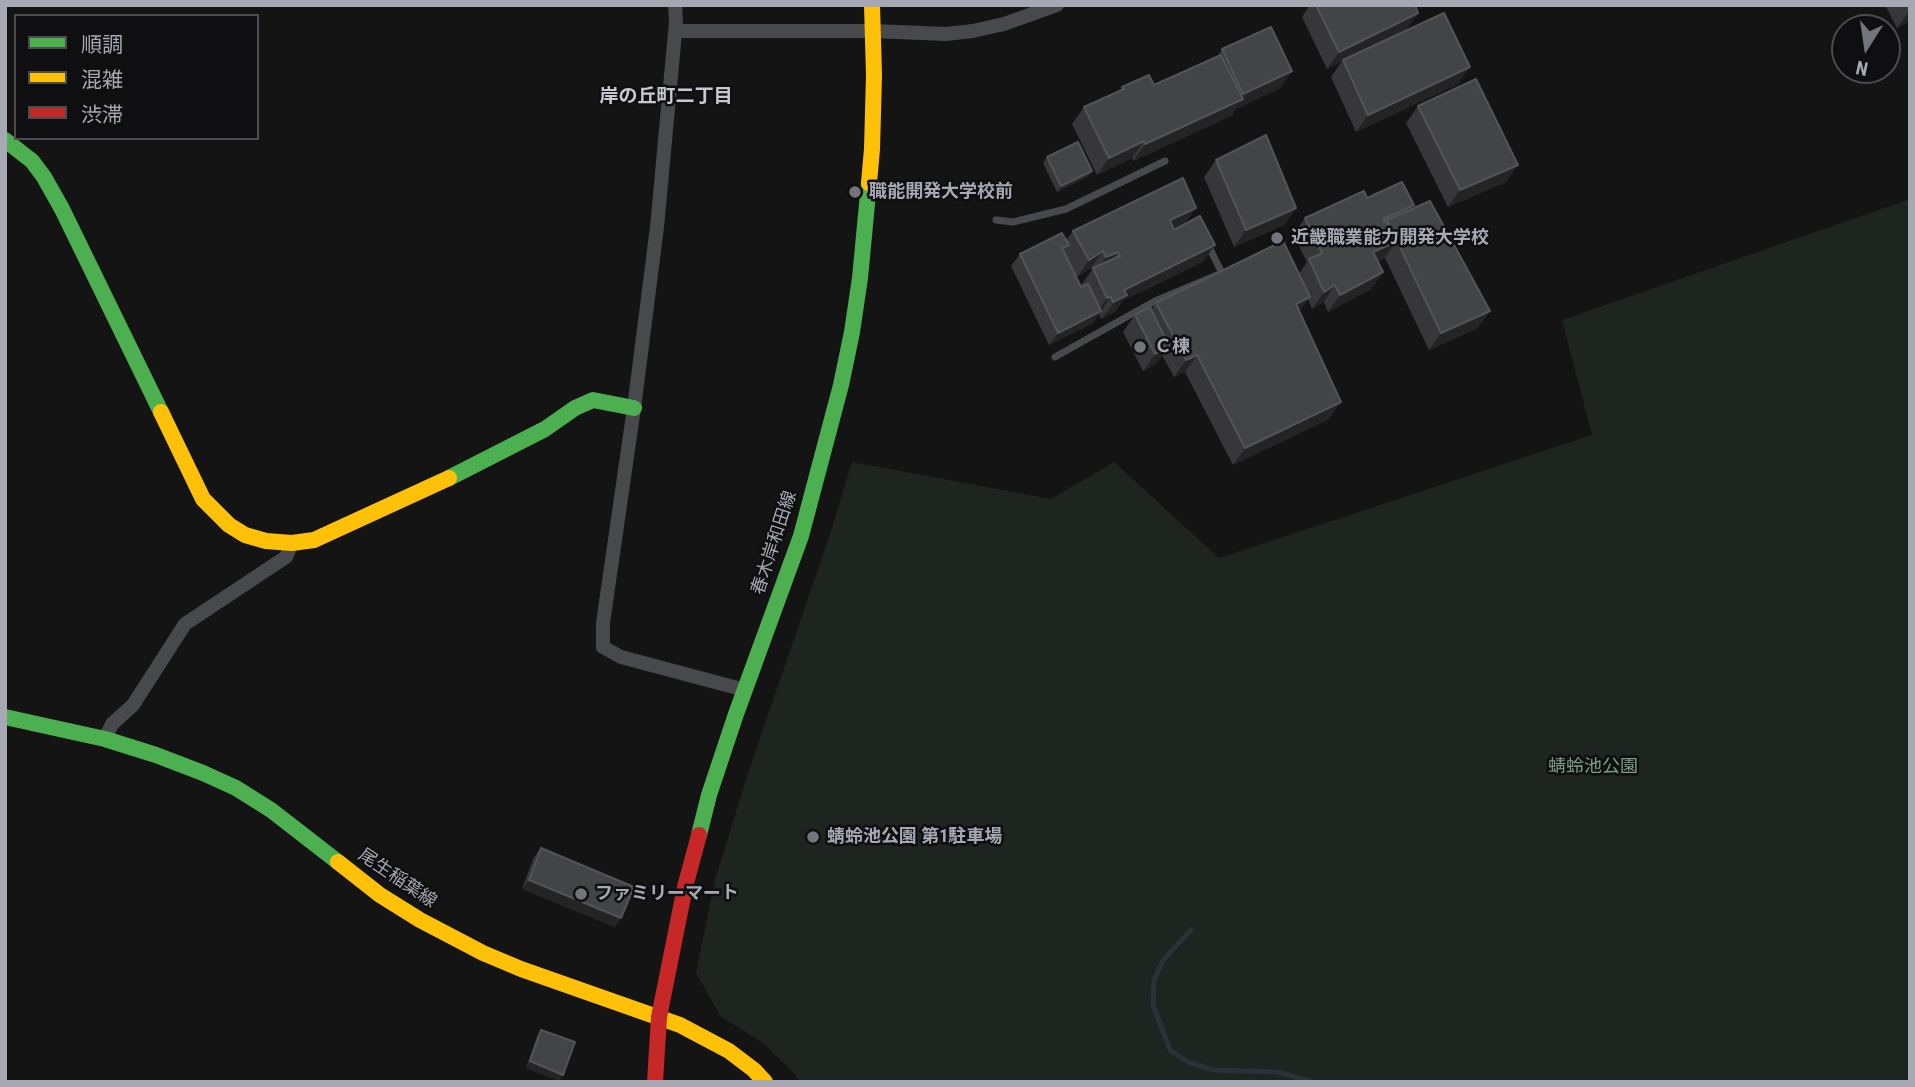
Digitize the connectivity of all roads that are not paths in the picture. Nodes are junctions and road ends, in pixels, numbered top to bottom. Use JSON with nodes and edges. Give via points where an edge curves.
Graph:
{"nodes":[{"id":1,"x":675,"y":5,"type":"edge"},
{"id":2,"x":872,"y":5,"type":"edge"},
{"id":3,"x":1057,"y":5,"type":"edge"},
{"id":4,"x":675,"y":31,"type":"junction"},
{"id":5,"x":873,"y":31,"type":"junction"},
{"id":6,"x":5,"y":141,"type":"edge"},
{"id":7,"x":1165,"y":161,"type":"edge"},
{"id":8,"x":996,"y":220,"type":"dead end"},
{"id":9,"x":1204,"y":234,"type":"edge"},
{"id":10,"x":1055,"y":357,"type":"dead end"},
{"id":11,"x":634,"y":408,"type":"junction"},
{"id":12,"x":292,"y":543,"type":"junction"},
{"id":13,"x":745,"y":690,"type":"junction"},
{"id":14,"x":5,"y":717,"type":"edge"},
{"id":15,"x":105,"y":739,"type":"junction"},
{"id":16,"x":659,"y":1017,"type":"junction"},
{"id":17,"x":655,"y":1082,"type":"edge"},
{"id":18,"x":765,"y":1082,"type":"edge"}],
"edges":[{"from":1,"to":4,"type":"street"},
{"from":2,"to":5,"type":"street","name":"春木岸和田線"},
{"from":3,"to":5,"type":"street","via":[[973,31]]},
{"from":4,"to":5,"type":"street"},
{"from":4,"to":11,"type":"street"},
{"from":5,"to":13,"type":"street","name":"春木岸和田線","via":[[872,149],[852,332],[801,536]]},
{"from":6,"to":12,"type":"street","via":[[32,161],[62,209],[203,499],[245,535]]},
{"from":7,"to":8,"type":"lane","via":[[1066,209],[1013,222]]},
{"from":9,"to":10,"type":"lane","via":[[1222,273],[1155,301]]},
{"from":11,"to":12,"type":"street","via":[[593,400],[534,435],[369,516],[314,540]]},
{"from":11,"to":13,"type":"street","via":[[603,647],[621,657]]},
{"from":12,"to":15,"type":"street","via":[[286,557],[185,624],[133,705],[112,724]]},
{"from":13,"to":16,"type":"street","name":"春木岸和田線","via":[[691,863]]},
{"from":14,"to":15,"type":"street","name":"尾生稲葉線"},
{"from":15,"to":16,"type":"street","name":"尾生稲葉線","via":[[236,788],[380,895],[454,938],[521,969]]},
{"from":16,"to":17,"type":"street","name":"春木岸和田線"},
{"from":16,"to":18,"type":"street","name":"尾生稲葉線","via":[[729,1051]]}]}
